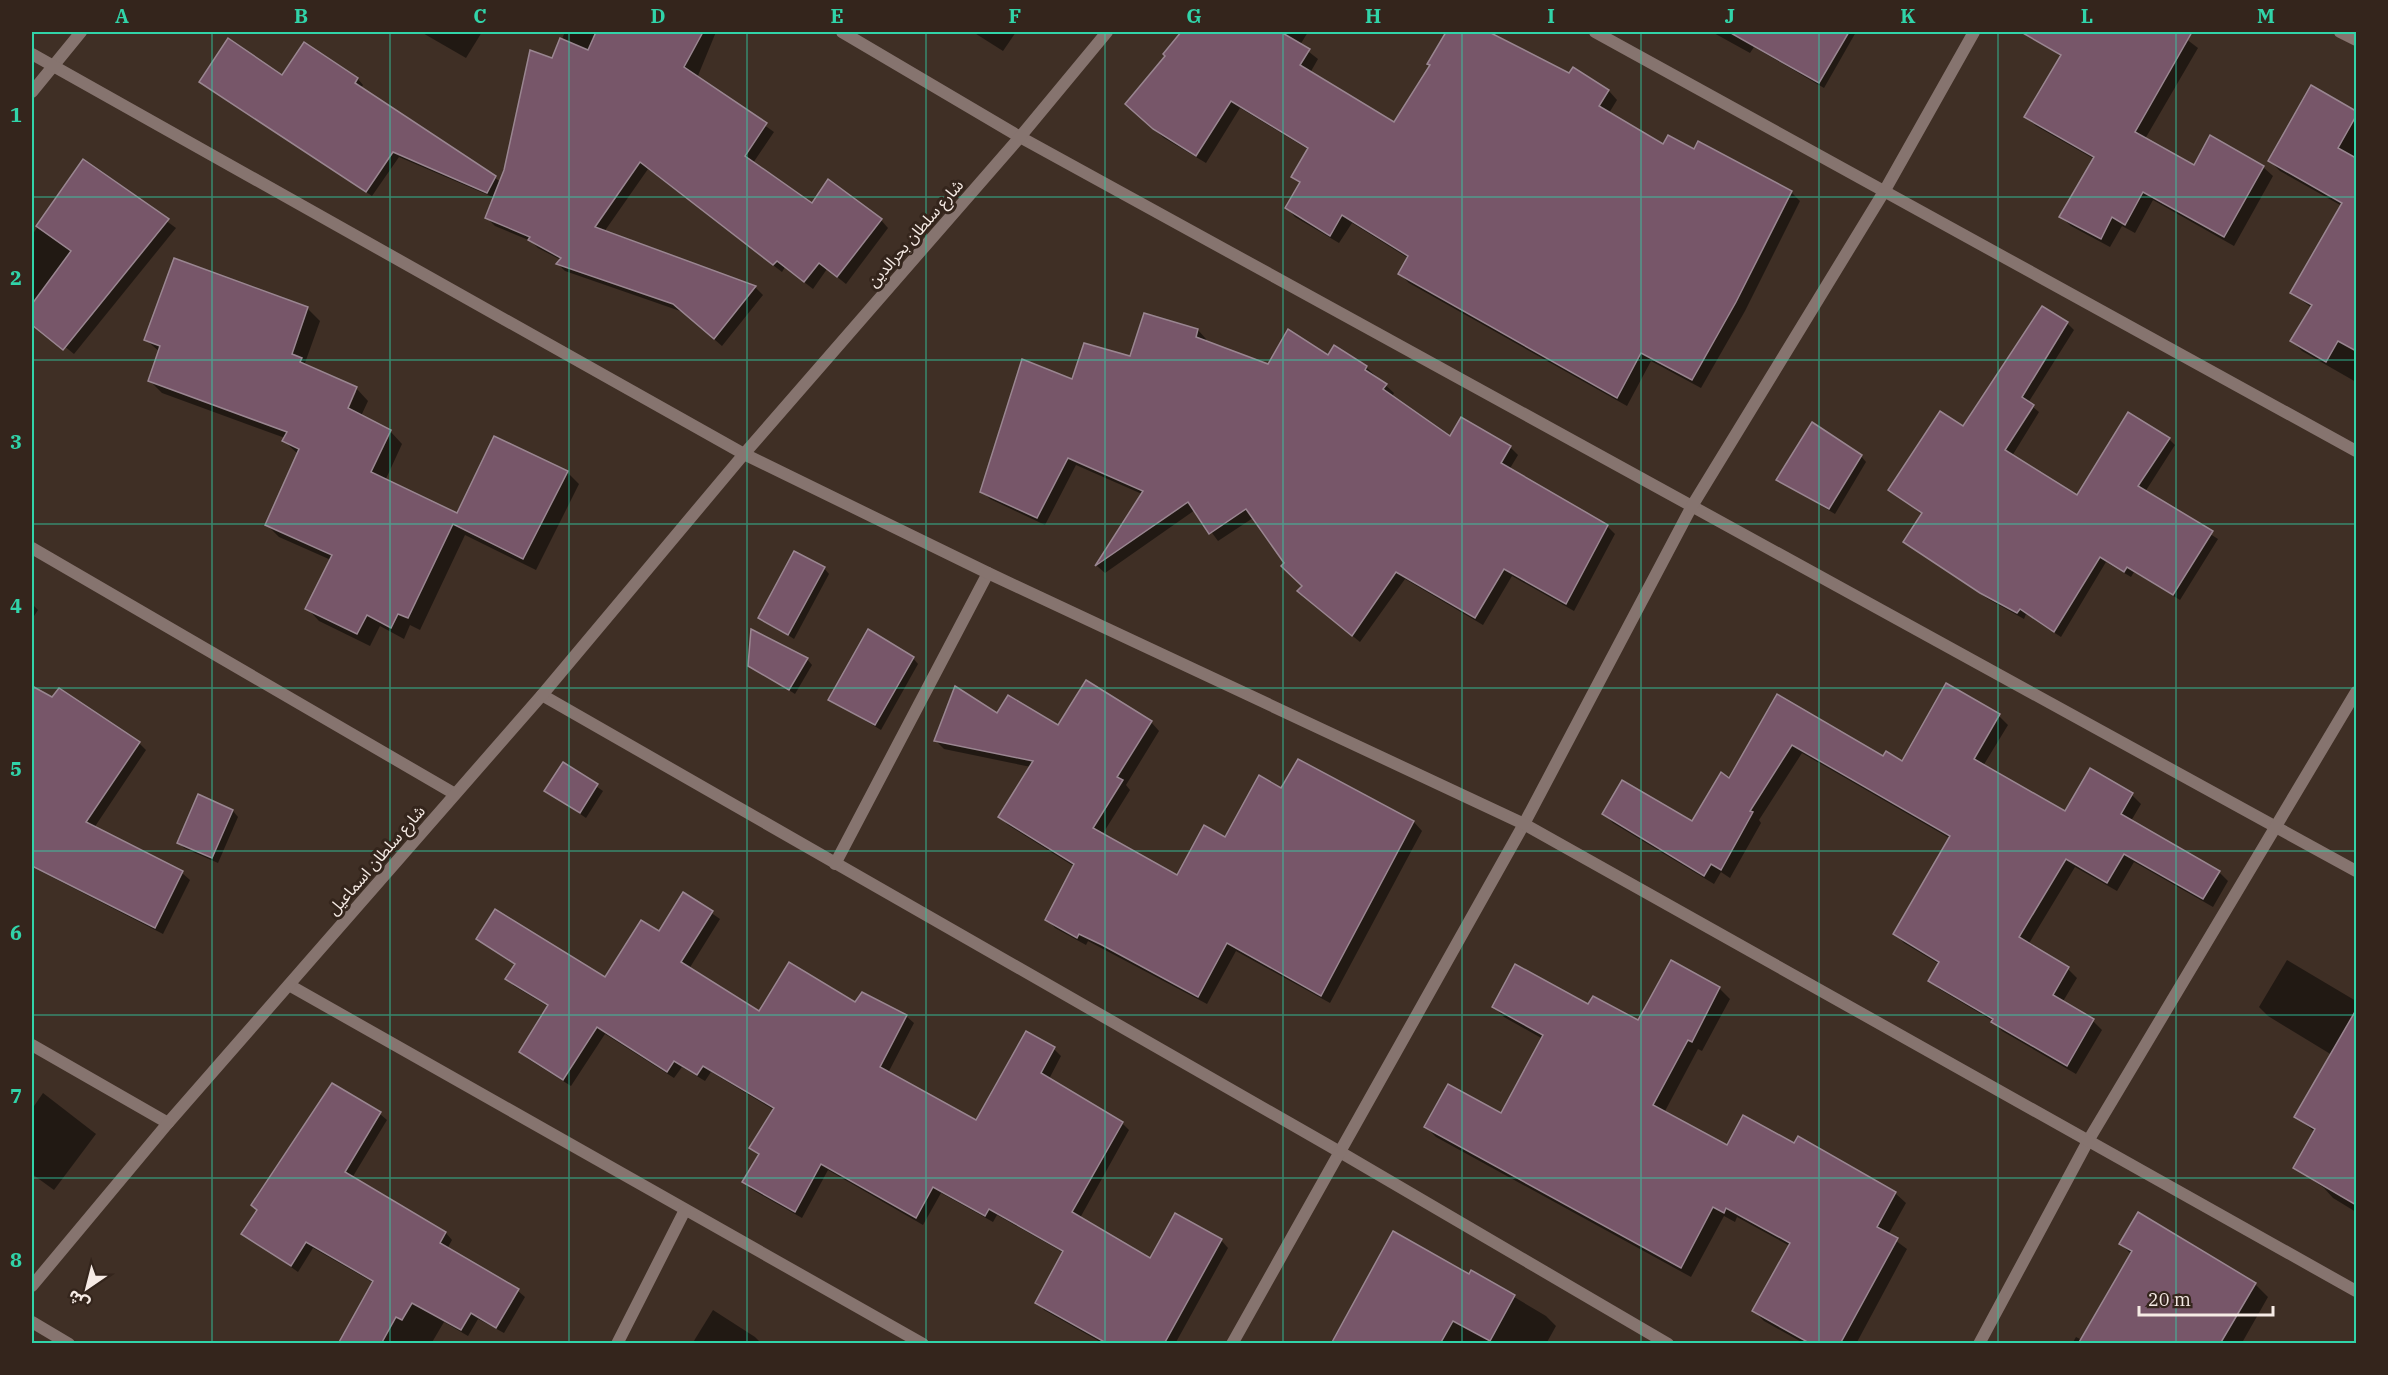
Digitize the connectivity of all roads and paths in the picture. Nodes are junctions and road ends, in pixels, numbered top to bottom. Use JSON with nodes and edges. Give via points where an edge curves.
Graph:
{"nodes":[{"id":1,"x":81,"y":32,"type":"edge"},
{"id":2,"x":842,"y":32,"type":"edge"},
{"id":3,"x":1107,"y":32,"type":"edge"},
{"id":4,"x":1594,"y":32,"type":"edge"},
{"id":5,"x":1974,"y":32,"type":"edge"},
{"id":6,"x":2340,"y":32,"type":"edge"},
{"id":7,"x":2356,"y":40,"type":"edge"},
{"id":8,"x":32,"y":54,"type":"edge"},
{"id":9,"x":52,"y":67,"type":"junction"},
{"id":10,"x":32,"y":92,"type":"edge"},
{"id":11,"x":1020,"y":137,"type":"junction"},
{"id":12,"x":1885,"y":190,"type":"junction"},
{"id":13,"x":2356,"y":451,"type":"edge"},
{"id":14,"x":744,"y":454,"type":"junction"},
{"id":15,"x":1692,"y":506,"type":"junction"},
{"id":16,"x":32,"y":548,"type":"edge"},
{"id":17,"x":988,"y":573,"type":"junction"},
{"id":18,"x":2356,"y":692,"type":"edge"},
{"id":19,"x":542,"y":695,"type":"junction"},
{"id":20,"x":455,"y":794,"type":"junction"},
{"id":21,"x":1524,"y":824,"type":"junction"},
{"id":22,"x":2277,"y":827,"type":"junction"},
{"id":23,"x":835,"y":864,"type":"junction"},
{"id":24,"x":2356,"y":871,"type":"edge"},
{"id":25,"x":289,"y":985,"type":"junction"},
{"id":26,"x":32,"y":1045,"type":"edge"},
{"id":27,"x":168,"y":1123,"type":"junction"},
{"id":28,"x":2088,"y":1141,"type":"junction"},
{"id":29,"x":1340,"y":1152,"type":"junction"},
{"id":30,"x":685,"y":1210,"type":"junction"},
{"id":31,"x":32,"y":1286,"type":"edge"},
{"id":32,"x":2356,"y":1291,"type":"edge"},
{"id":33,"x":32,"y":1322,"type":"edge"},
{"id":34,"x":69,"y":1344,"type":"edge"},
{"id":35,"x":617,"y":1344,"type":"edge"},
{"id":36,"x":923,"y":1344,"type":"edge"},
{"id":37,"x":1232,"y":1344,"type":"edge"},
{"id":38,"x":1668,"y":1344,"type":"edge"},
{"id":39,"x":1979,"y":1344,"type":"edge"}],
"edges":[{"from":1,"to":9,"type":"street"},
{"from":2,"to":11,"type":"street"},
{"from":3,"to":11,"type":"street","name":"شارع سلطان بحرالدين"},
{"from":4,"to":12,"type":"street"},
{"from":5,"to":12,"type":"street"},
{"from":6,"to":7,"type":"street"},
{"from":8,"to":9,"type":"street"},
{"from":9,"to":10,"type":"street"},
{"from":9,"to":14,"type":"street"},
{"from":11,"to":14,"type":"street","name":"شارع سلطان بحرالدين"},
{"from":11,"to":15,"type":"street"},
{"from":12,"to":13,"type":"street"},
{"from":12,"to":15,"type":"street"},
{"from":14,"to":17,"type":"street"},
{"from":14,"to":19,"type":"street","name":"شارع سلطان اسماعيل"},
{"from":15,"to":21,"type":"street"},
{"from":15,"to":22,"type":"street"},
{"from":16,"to":20,"type":"street"},
{"from":17,"to":21,"type":"street"},
{"from":17,"to":23,"type":"street"},
{"from":18,"to":22,"type":"street"},
{"from":19,"to":20,"type":"street","name":"شارع سلطان اسماعيل"},
{"from":19,"to":23,"type":"street"},
{"from":20,"to":25,"type":"street","name":"شارع سلطان اسماعيل"},
{"from":21,"to":28,"type":"street"},
{"from":21,"to":29,"type":"street"},
{"from":22,"to":24,"type":"street"},
{"from":22,"to":28,"type":"street"},
{"from":23,"to":29,"type":"street"},
{"from":25,"to":27,"type":"street","name":"شارع سلطان اسماعيل"},
{"from":25,"to":30,"type":"street"},
{"from":26,"to":27,"type":"street"},
{"from":27,"to":31,"type":"street","name":"شارع سلطان اسماعيل"},
{"from":28,"to":32,"type":"street"},
{"from":28,"to":39,"type":"street"},
{"from":29,"to":37,"type":"street"},
{"from":29,"to":38,"type":"street"},
{"from":30,"to":35,"type":"street"},
{"from":30,"to":36,"type":"street"},
{"from":33,"to":34,"type":"street"}]}
